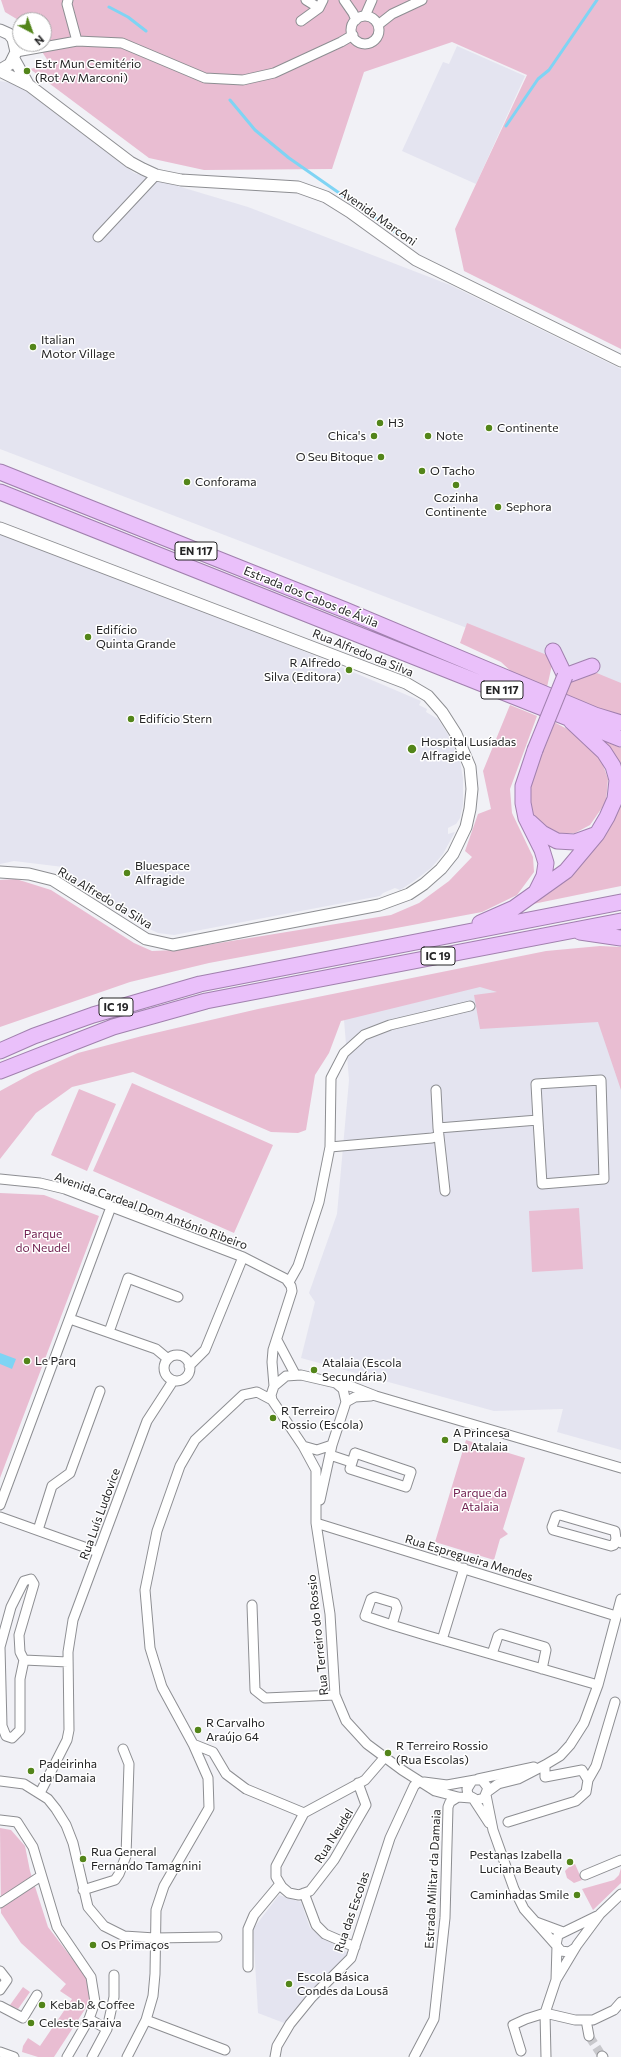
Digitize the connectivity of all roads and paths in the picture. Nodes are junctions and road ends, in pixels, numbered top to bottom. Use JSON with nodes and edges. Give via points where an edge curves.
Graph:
{"nodes":[{"id":1,"x":68,"y":0,"type":"edge"},
{"id":2,"x":306,"y":0,"type":"edge"},
{"id":3,"x":344,"y":0,"type":"edge"},
{"id":4,"x":372,"y":0,"type":"edge"},
{"id":5,"x":422,"y":0,"type":"edge"},
{"id":6,"x":321,"y":4,"type":"edge"},
{"id":7,"x":365,"y":16,"type":"junction"},
{"id":8,"x":356,"y":20,"type":"junction"},
{"id":9,"x":301,"y":21,"type":"dead end"},
{"id":10,"x":378,"y":24,"type":"junction"},
{"id":11,"x":0,"y":30,"type":"edge"},
{"id":12,"x":352,"y":35,"type":"junction"},
{"id":13,"x":77,"y":41,"type":"junction"},
{"id":14,"x":15,"y":55,"type":"junction"},
{"id":15,"x":0,"y":70,"type":"edge"},
{"id":16,"x":30,"y":86,"type":"junction"},
{"id":17,"x":156,"y":175,"type":"junction"},
{"id":18,"x":98,"y":237,"type":"dead end"},
{"id":19,"x":621,"y":361,"type":"edge"},
{"id":20,"x":0,"y":472,"type":"edge"},
{"id":21,"x":0,"y":492,"type":"edge"},
{"id":22,"x":0,"y":528,"type":"edge"},
{"id":23,"x":553,"y":652,"type":"dead end"},
{"id":24,"x":592,"y":666,"type":"dead end"},
{"id":25,"x":565,"y":676,"type":"junction"},
{"id":26,"x":564,"y":715,"type":"junction"},
{"id":27,"x":621,"y":722,"type":"edge"},
{"id":28,"x":621,"y":738,"type":"edge"},
{"id":29,"x":526,"y":818,"type":"junction"},
{"id":30,"x":598,"y":834,"type":"junction"},
{"id":31,"x":0,"y":872,"type":"edge"},
{"id":32,"x":534,"y":894,"type":"junction"},
{"id":33,"x":621,"y":902,"type":"edge"},
{"id":34,"x":621,"y":921,"type":"edge"},
{"id":35,"x":570,"y":931,"type":"junction"},
{"id":36,"x":460,"y":932,"type":"junction"},
{"id":37,"x":621,"y":938,"type":"edge"},
{"id":38,"x":470,"y":1006,"type":"dead end"},
{"id":39,"x":34,"y":1036,"type":"junction"},
{"id":40,"x":0,"y":1042,"type":"edge"},
{"id":41,"x":0,"y":1050,"type":"edge"},
{"id":42,"x":36,"y":1056,"type":"junction"},
{"id":43,"x":0,"y":1071,"type":"edge"},
{"id":44,"x":0,"y":1080,"type":"edge"},
{"id":45,"x":436,"y":1090,"type":"dead end"},
{"id":46,"x":538,"y":1120,"type":"junction"},
{"id":47,"x":439,"y":1132,"type":"junction"},
{"id":48,"x":330,"y":1147,"type":"junction"},
{"id":49,"x":0,"y":1178,"type":"edge"},
{"id":50,"x":445,"y":1191,"type":"dead end"},
{"id":51,"x":111,"y":1207,"type":"junction"},
{"id":52,"x":243,"y":1257,"type":"junction"},
{"id":53,"x":289,"y":1282,"type":"junction"},
{"id":54,"x":178,"y":1297,"type":"dead end"},
{"id":55,"x":70,"y":1319,"type":"junction"},
{"id":56,"x":109,"y":1332,"type":"junction"},
{"id":57,"x":277,"y":1340,"type":"junction"},
{"id":58,"x":168,"y":1359,"type":"junction"},
{"id":59,"x":189,"y":1366,"type":"junction"},
{"id":60,"x":295,"y":1374,"type":"junction"},
{"id":61,"x":173,"y":1381,"type":"junction"},
{"id":62,"x":337,"y":1384,"type":"junction"},
{"id":63,"x":274,"y":1386,"type":"junction"},
{"id":64,"x":100,"y":1391,"type":"dead end"},
{"id":65,"x":376,"y":1396,"type":"junction"},
{"id":66,"x":272,"y":1400,"type":"junction"},
{"id":67,"x":346,"y":1402,"type":"junction"},
{"id":68,"x":332,"y":1445,"type":"junction"},
{"id":69,"x":302,"y":1446,"type":"junction"},
{"id":70,"x":330,"y":1455,"type":"junction"},
{"id":71,"x":351,"y":1462,"type":"junction"},
{"id":72,"x":621,"y":1468,"type":"edge"},
{"id":73,"x":0,"y":1505,"type":"edge"},
{"id":74,"x":0,"y":1517,"type":"edge"},
{"id":75,"x":316,"y":1523,"type":"junction"},
{"id":76,"x":38,"y":1530,"type":"junction"},
{"id":77,"x":619,"y":1541,"type":"edge"},
{"id":78,"x":98,"y":1552,"type":"junction"},
{"id":79,"x":464,"y":1568,"type":"junction"},
{"id":80,"x":621,"y":1599,"type":"edge"},
{"id":81,"x":252,"y":1605,"type":"dead end"},
{"id":82,"x":616,"y":1616,"type":"junction"},
{"id":83,"x":392,"y":1625,"type":"junction"},
{"id":84,"x":442,"y":1640,"type":"junction"},
{"id":85,"x":492,"y":1654,"type":"junction"},
{"id":86,"x":24,"y":1660,"type":"junction"},
{"id":87,"x":68,"y":1662,"type":"junction"},
{"id":88,"x":542,"y":1669,"type":"junction"},
{"id":89,"x":598,"y":1685,"type":"junction"},
{"id":90,"x":335,"y":1695,"type":"junction"},
{"id":91,"x":615,"y":1702,"type":"dead end"},
{"id":92,"x":193,"y":1744,"type":"junction"},
{"id":93,"x":123,"y":1749,"type":"dead end"},
{"id":94,"x":384,"y":1758,"type":"junction"},
{"id":95,"x":545,"y":1765,"type":"junction"},
{"id":96,"x":475,"y":1780,"type":"junction"},
{"id":97,"x":588,"y":1780,"type":"junction"},
{"id":98,"x":0,"y":1781,"type":"edge"},
{"id":99,"x":419,"y":1781,"type":"junction"},
{"id":100,"x":358,"y":1784,"type":"junction"},
{"id":101,"x":40,"y":1793,"type":"junction"},
{"id":102,"x":487,"y":1794,"type":"junction"},
{"id":103,"x":458,"y":1797,"type":"junction"},
{"id":104,"x":472,"y":1799,"type":"junction"},
{"id":105,"x":304,"y":1813,"type":"junction"},
{"id":106,"x":0,"y":1820,"type":"edge"},
{"id":107,"x":508,"y":1822,"type":"dead end"},
{"id":108,"x":493,"y":1830,"type":"junction"},
{"id":109,"x":621,"y":1860,"type":"edge"},
{"id":110,"x":585,"y":1875,"type":"dead end"},
{"id":111,"x":41,"y":1876,"type":"junction"},
{"id":112,"x":280,"y":1884,"type":"junction"},
{"id":113,"x":83,"y":1890,"type":"junction"},
{"id":114,"x":304,"y":1893,"type":"junction"},
{"id":115,"x":621,"y":1894,"type":"edge"},
{"id":116,"x":0,"y":1903,"type":"edge"},
{"id":117,"x":600,"y":1914,"type":"junction"},
{"id":118,"x":536,"y":1922,"type":"junction"},
{"id":119,"x":566,"y":1932,"type":"junction"},
{"id":120,"x":217,"y":1936,"type":"dead end"},
{"id":121,"x":155,"y":1938,"type":"junction"},
{"id":122,"x":557,"y":1946,"type":"junction"},
{"id":123,"x":576,"y":1946,"type":"junction"},
{"id":124,"x":355,"y":1947,"type":"junction"},
{"id":125,"x":248,"y":1966,"type":"dead end"},
{"id":126,"x":0,"y":1971,"type":"edge"},
{"id":127,"x":114,"y":1976,"type":"dead end"},
{"id":128,"x":556,"y":1980,"type":"junction"},
{"id":129,"x":0,"y":1990,"type":"edge"},
{"id":130,"x":37,"y":1995,"type":"dead end"},
{"id":131,"x":621,"y":2002,"type":"edge"},
{"id":132,"x":0,"y":2006,"type":"edge"},
{"id":133,"x":545,"y":2013,"type":"junction"},
{"id":134,"x":88,"y":2019,"type":"junction"},
{"id":135,"x":146,"y":2020,"type":"junction"},
{"id":136,"x":586,"y":2020,"type":"junction"},
{"id":137,"x":107,"y":2029,"type":"junction"},
{"id":138,"x":589,"y":2036,"type":"tunnel mouth"},
{"id":139,"x":225,"y":2050,"type":"dead end"},
{"id":140,"x":521,"y":2050,"type":"dead end"},
{"id":141,"x":0,"y":2052,"type":"edge"},
{"id":142,"x":14,"y":2057,"type":"edge"},
{"id":143,"x":67,"y":2057,"type":"edge"},
{"id":144,"x":92,"y":2057,"type":"edge"},
{"id":145,"x":127,"y":2057,"type":"edge"},
{"id":146,"x":275,"y":2057,"type":"edge"},
{"id":147,"x":414,"y":2057,"type":"edge"},
{"id":148,"x":546,"y":2057,"type":"edge"}],
"edges":[{"from":1,"to":13,"type":"street"},
{"from":2,"to":6,"type":"street"},
{"from":3,"to":8,"type":"street"},
{"from":4,"to":7,"type":"street"},
{"from":5,"to":10,"type":"street","via":[[392,14]]},
{"from":6,"to":9,"type":"street"},
{"from":7,"to":8,"type":"street"},
{"from":7,"to":10,"type":"street","via":[[373,18]]},
{"from":8,"to":12,"type":"street","via":[[352,27]]},
{"from":10,"to":12,"type":"street","via":[[378,33],[370,42],[358,41]]},
{"from":11,"to":14,"type":"street","name":"Avenida Marconi","via":[[13,39]]},
{"from":12,"to":13,"type":"street","via":[[274,73],[243,80],[205,78],[122,43]]},
{"from":13,"to":14,"type":"street"},
{"from":14,"to":15,"type":"street","via":[[10,64]]},
{"from":14,"to":16,"type":"street","name":"Avenida Marconi"},
{"from":15,"to":16,"type":"street","name":"Avenida Marconi"},
{"from":16,"to":17,"type":"street","name":"Avenida Marconi","via":[[130,162]]},
{"from":17,"to":18,"type":"street"},
{"from":17,"to":19,"type":"street","name":"Avenida Marconi","via":[[181,180],[298,187],[326,196],[416,260]]},
{"from":20,"to":27,"type":"highway","name":"Estrada dos Cabos de Ávila","number":"EN 117","via":[[345,610],[595,715]]},
{"from":21,"to":26,"type":"highway","name":"Estrada dos Cabos de Ávila","number":"EN 117"},
{"from":22,"to":31,"type":"street","name":"Rua Alfredo da Silva","via":[[406,683],[428,696],[456,734],[470,767],[472,789],[466,827],[453,854],[436,874],[409,894],[379,905],[173,945],[146,939],[53,880],[29,874]]},
{"from":23,"to":25,"type":"highway"},
{"from":24,"to":25,"type":"highway"},
{"from":25,"to":29,"type":"highway","bridge":true,"via":[[523,786]]},
{"from":26,"to":28,"type":"highway","name":"Estrada dos Cabos de Ávila","number":"EN 117"},
{"from":26,"to":30,"type":"highway","via":[[604,752],[613,766],[617,780],[615,799]]},
{"from":29,"to":30,"type":"highway","via":[[542,833],[556,841],[575,842]]},
{"from":29,"to":32,"type":"highway","via":[[546,863],[544,876]]},
{"from":30,"to":32,"type":"highway","via":[[566,871]]},
{"from":32,"to":36,"type":"highway","via":[[514,908]]},
{"from":33,"to":36,"type":"highway","number":"IC 19"},
{"from":34,"to":35,"type":"highway","number":"IC 19"},
{"from":35,"to":37,"type":"highway"},
{"from":35,"to":42,"type":"highway","number":"IC 19","via":[[206,1002],[113,1027]]},
{"from":36,"to":39,"type":"highway","number":"IC 19","via":[[200,984],[122,1006]]},
{"from":38,"to":48,"type":"street","via":[[416,1018],[364,1035],[344,1052],[331,1078]]},
{"from":39,"to":40,"type":"highway"},
{"from":39,"to":41,"type":"highway","number":"IC 19"},
{"from":42,"to":43,"type":"highway","number":"IC 19"},
{"from":42,"to":44,"type":"highway"},
{"from":45,"to":47,"type":"street"},
{"from":46,"to":46,"type":"street","via":[[536,1084],[601,1080],[604,1179],[542,1184]]},
{"from":46,"to":47,"type":"street"},
{"from":47,"to":48,"type":"street","via":[[418,1140]]},
{"from":47,"to":50,"type":"street"},
{"from":48,"to":53,"type":"street","via":[[319,1202],[298,1266]]},
{"from":49,"to":51,"type":"street","name":"Avenida Cardeal Dom António Ribeiro","via":[[65,1189]]},
{"from":51,"to":52,"type":"street","name":"Avenida Cardeal Dom António Ribeiro"},
{"from":51,"to":55,"type":"street"},
{"from":52,"to":53,"type":"street","name":"Avenida Cardeal Dom António Ribeiro","via":[[281,1275]]},
{"from":52,"to":59,"type":"street","via":[[205,1350]]},
{"from":53,"to":57,"type":"street","via":[[291,1296]]},
{"from":54,"to":56,"type":"street","via":[[128,1278]]},
{"from":55,"to":56,"type":"street"},
{"from":55,"to":73,"type":"street"},
{"from":56,"to":58,"type":"street","via":[[156,1349]]},
{"from":57,"to":60,"type":"street"},
{"from":57,"to":63,"type":"street","via":[[272,1362]]},
{"from":58,"to":59,"type":"street","via":[[172,1356],[181,1356]]},
{"from":58,"to":61,"type":"street","via":[[164,1371]]},
{"from":59,"to":61,"type":"street","via":[[187,1377]]},
{"from":60,"to":62,"type":"street"},
{"from":60,"to":63,"type":"street","via":[[286,1376]]},
{"from":61,"to":78,"type":"street","name":"Rua Luís Ludovice","via":[[147,1421]]},
{"from":62,"to":65,"type":"street"},
{"from":62,"to":67,"type":"street","via":[[343,1389]]},
{"from":63,"to":66,"type":"street"},
{"from":64,"to":76,"type":"street","via":[[70,1473],[52,1486]]},
{"from":65,"to":67,"type":"street","via":[[355,1397]]},
{"from":65,"to":72,"type":"street"},
{"from":66,"to":69,"type":"street"},
{"from":66,"to":92,"type":"street","via":[[257,1392],[244,1395],[195,1440],[180,1466],[157,1531],[145,1590],[150,1648],[162,1687]]},
{"from":67,"to":68,"type":"street"},
{"from":68,"to":69,"type":"street","via":[[317,1450]]},
{"from":68,"to":70,"type":"street","name":"Rua Terreiro do Rossio"},
{"from":69,"to":75,"type":"street","name":"Rua Terreiro do Rossio","via":[[316,1470]]},
{"from":70,"to":71,"type":"street"},
{"from":70,"to":75,"type":"street","name":"Rua Terreiro do Rossio"},
{"from":71,"to":71,"type":"street","via":[[350,1469],[406,1487],[411,1472],[355,1453]]},
{"from":74,"to":76,"type":"street"},
{"from":75,"to":79,"type":"street","name":"Rua Espregueira Mendes"},
{"from":75,"to":90,"type":"street","name":"Rua Terreiro do Rossio","via":[[330,1614]]},
{"from":76,"to":78,"type":"street"},
{"from":77,"to":77,"type":"street","via":[[610,1546],[553,1530],[552,1527],[556,1516],[560,1515],[615,1531]]},
{"from":78,"to":87,"type":"street","name":"Rua Luís Ludovice","via":[[73,1620]]},
{"from":79,"to":82,"type":"street","name":"Rua Espregueira Mendes"},
{"from":79,"to":84,"type":"street"},
{"from":80,"to":82,"type":"street"},
{"from":81,"to":90,"type":"street","via":[[255,1690],[265,1698]]},
{"from":82,"to":89,"type":"street"},
{"from":83,"to":83,"type":"street","via":[[365,1616],[371,1599],[375,1597],[395,1603],[397,1608]]},
{"from":83,"to":84,"type":"street"},
{"from":84,"to":85,"type":"street"},
{"from":85,"to":88,"type":"street"},
{"from":85,"to":88,"type":"street","via":[[501,1634],[545,1647]]},
{"from":86,"to":86,"type":"street","via":[[20,1652],[19,1635],[34,1584],[31,1579],[24,1581],[11,1607],[0,1648],[2,1726],[6,1736],[12,1738],[20,1730],[20,1679]]},
{"from":86,"to":87,"type":"street"},
{"from":87,"to":101,"type":"street","name":"Rua Luís Ludovice","via":[[67,1740]]},
{"from":88,"to":89,"type":"street"},
{"from":89,"to":95,"type":"street","via":[[584,1723],[560,1756]]},
{"from":90,"to":94,"type":"street","name":"Rua Terreiro do Rossio","via":[[346,1721]]},
{"from":91,"to":97,"type":"street","via":[[596,1766]]},
{"from":92,"to":105,"type":"street","via":[[213,1752],[226,1774],[246,1789]]},
{"from":92,"to":121,"type":"street","via":[[208,1778],[209,1808],[164,1886],[156,1910]]},
{"from":93,"to":113,"type":"street","via":[[129,1764],[126,1856],[115,1880]]},
{"from":94,"to":99,"type":"street","name":"Rua Terreiro do Rossio"},
{"from":94,"to":100,"type":"street","name":"Rua Neudel","via":[[365,1780]]},
{"from":95,"to":96,"type":"street"},
{"from":95,"to":97,"type":"street","via":[[545,1776],[582,1770]]},
{"from":95,"to":102,"type":"street","via":[[518,1779],[498,1784]]},
{"from":96,"to":99,"type":"street","via":[[447,1785]]},
{"from":96,"to":102,"type":"street","via":[[485,1782]]},
{"from":96,"to":104,"type":"street","via":[[467,1789]]},
{"from":97,"to":107,"type":"street","via":[[586,1792],[576,1801]]},
{"from":98,"to":101,"type":"street","via":[[24,1784]]},
{"from":99,"to":103,"type":"street","name":"Rua Terreiro do Rossio","via":[[435,1791]]},
{"from":99,"to":124,"type":"street","name":"Rua das Escolas","via":[[414,1786],[390,1838]]},
{"from":100,"to":105,"type":"street","name":"Rua Neudel"},
{"from":100,"to":114,"type":"street","name":"Rua Neudel","via":[[365,1799],[363,1813],[322,1878],[310,1891]]},
{"from":101,"to":113,"type":"street","via":[[56,1809],[66,1825],[73,1843]]},
{"from":102,"to":104,"type":"street","via":[[481,1799]]},
{"from":102,"to":108,"type":"street"},
{"from":103,"to":104,"type":"street","name":"Rua Terreiro do Rossio"},
{"from":103,"to":147,"type":"street","name":"Estrada Militar da Damaia","via":[[450,1802],[448,1807],[445,1918],[434,2018]]},
{"from":104,"to":108,"type":"street"},
{"from":105,"to":112,"type":"street","via":[[276,1866],[276,1877]]},
{"from":106,"to":111,"type":"street","via":[[18,1822],[33,1847]]},
{"from":108,"to":118,"type":"street","via":[[514,1889],[524,1909]]},
{"from":109,"to":110,"type":"street"},
{"from":111,"to":116,"type":"street"},
{"from":111,"to":134,"type":"street","via":[[57,1927],[91,1977],[95,2002]]},
{"from":112,"to":114,"type":"street","via":[[289,1893]]},
{"from":112,"to":125,"type":"street","via":[[254,1915],[248,1929]]},
{"from":113,"to":121,"type":"street","via":[[88,1906],[104,1926],[124,1936]]},
{"from":114,"to":124,"type":"street","via":[[316,1925],[325,1934]]},
{"from":115,"to":117,"type":"street"},
{"from":117,"to":119,"type":"street"},
{"from":117,"to":123,"type":"street"},
{"from":118,"to":119,"type":"street"},
{"from":118,"to":122,"type":"street"},
{"from":119,"to":122,"type":"street","via":[[557,1938]]},
{"from":119,"to":123,"type":"street","via":[[576,1938]]},
{"from":120,"to":121,"type":"street"},
{"from":121,"to":135,"type":"street","via":[[153,1996]]},
{"from":122,"to":123,"type":"street","via":[[565,1952]]},
{"from":122,"to":128,"type":"street"},
{"from":123,"to":128,"type":"street"},
{"from":124,"to":146,"type":"street","name":"Rua das Escolas","via":[[351,1958],[312,1997],[290,2024],[277,2046]]},
{"from":126,"to":129,"type":"street","via":[[7,1980]]},
{"from":127,"to":137,"type":"street","via":[[114,1997]]},
{"from":128,"to":133,"type":"street"},
{"from":130,"to":132,"type":"street","via":[[23,2018]]},
{"from":131,"to":136,"type":"street","via":[[614,2010],[593,2020]]},
{"from":133,"to":136,"type":"street"},
{"from":133,"to":140,"type":"street","via":[[513,2025]]},
{"from":133,"to":148,"type":"street"},
{"from":134,"to":137,"type":"street"},
{"from":134,"to":143,"type":"street"},
{"from":135,"to":139,"type":"street"},
{"from":135,"to":145,"type":"street"},
{"from":136,"to":138,"type":"street"},
{"from":137,"to":144,"type":"street"},
{"from":141,"to":142,"type":"street"}]}
